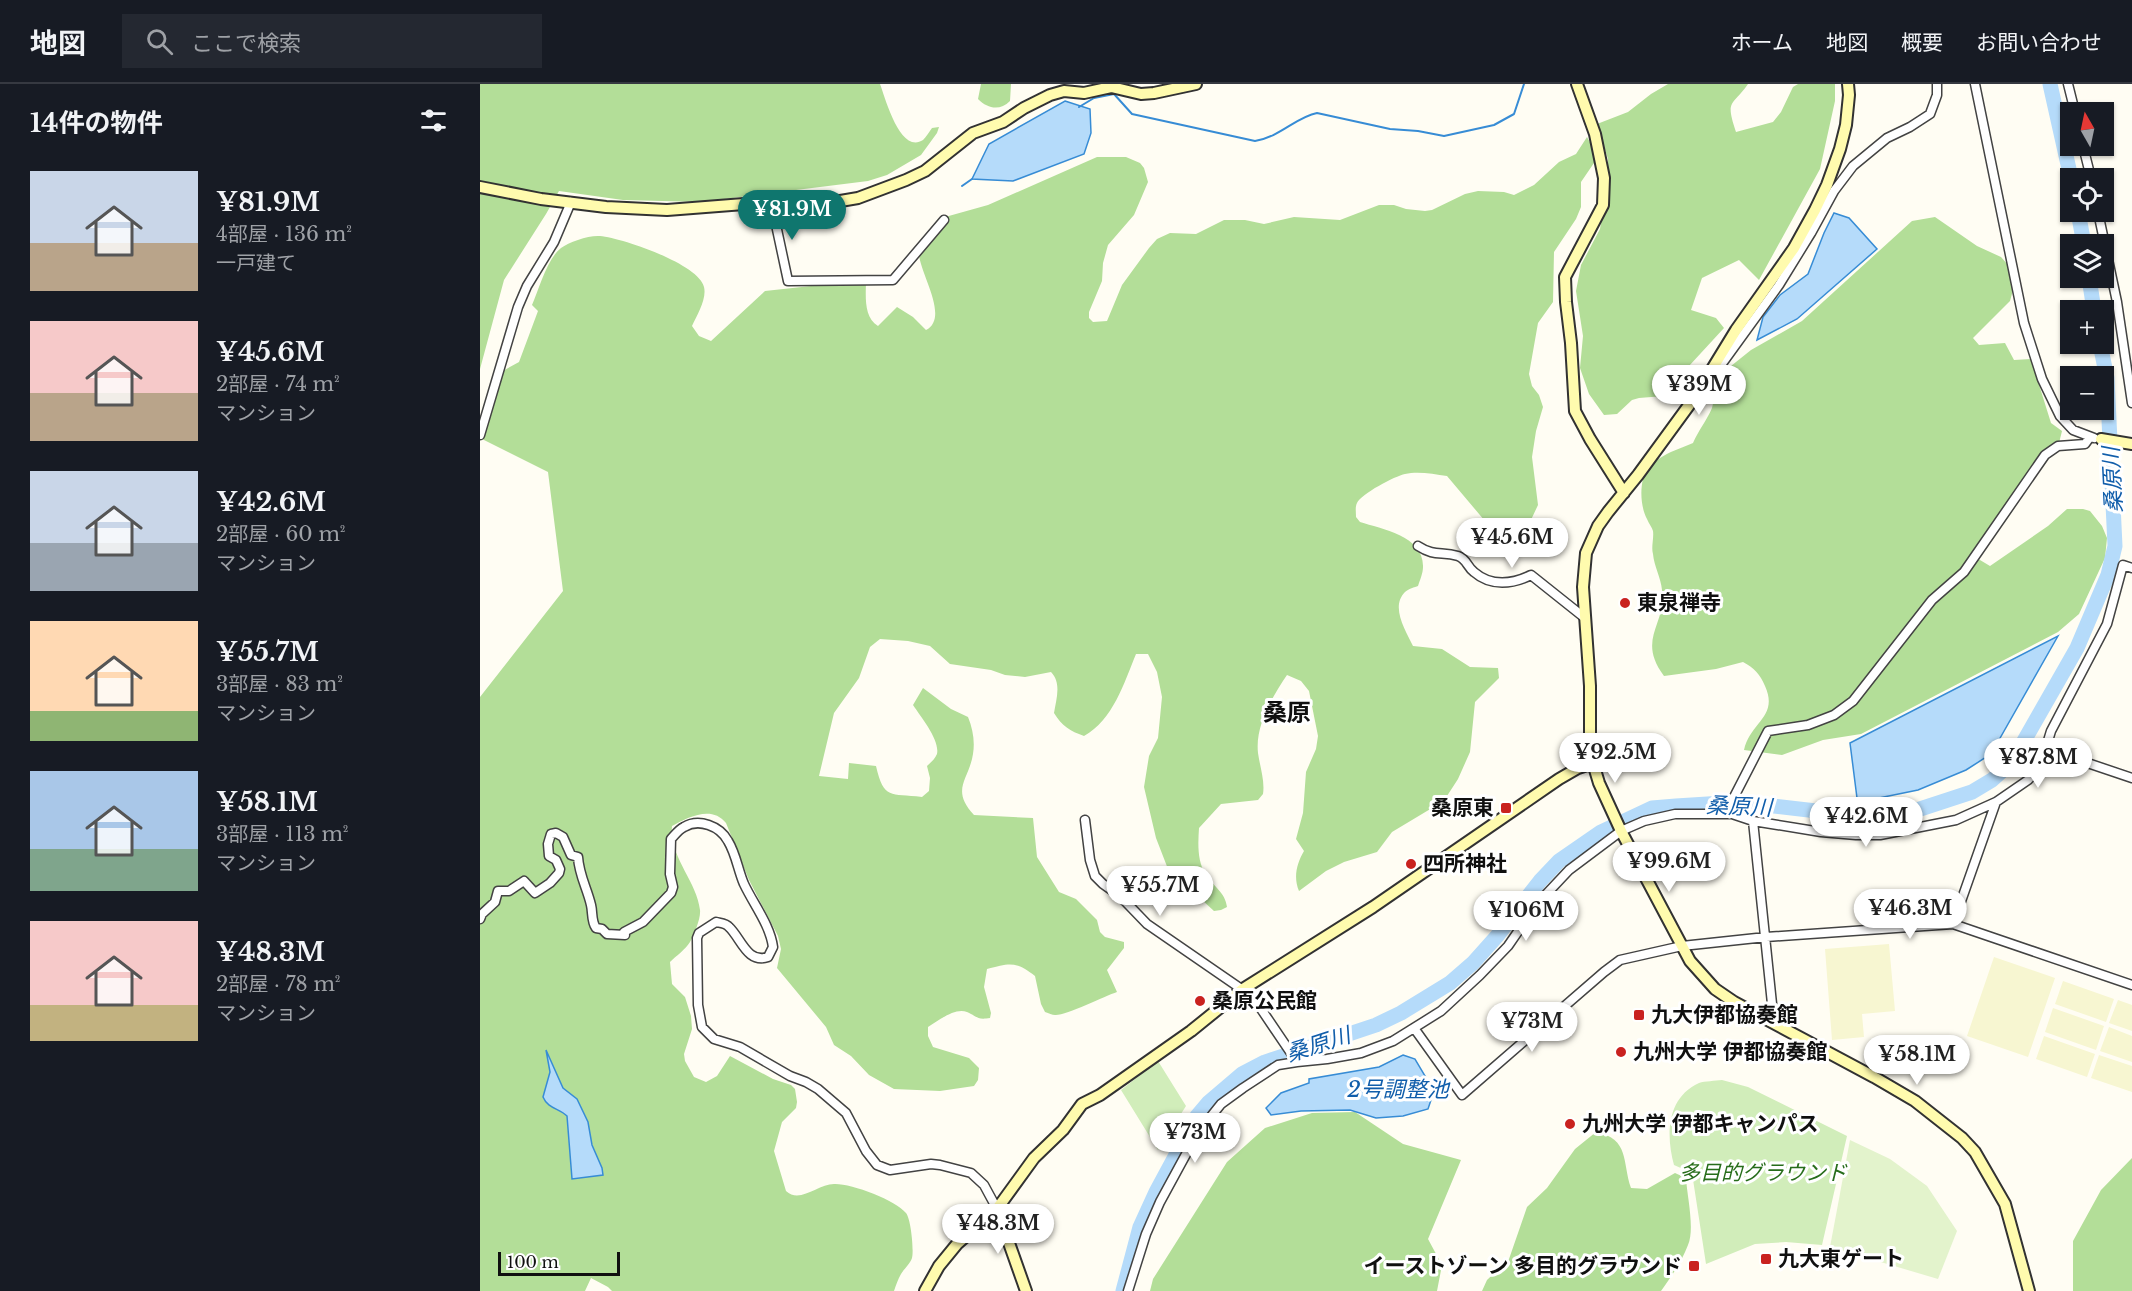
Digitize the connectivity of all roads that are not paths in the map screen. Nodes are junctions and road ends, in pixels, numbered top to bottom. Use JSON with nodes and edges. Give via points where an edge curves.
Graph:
{"nodes":[{"id":1,"x":1196,"y":84,"type":"edge"},
{"id":2,"x":1577,"y":84,"type":"edge"},
{"id":3,"x":1848,"y":84,"type":"edge"},
{"id":4,"x":1937,"y":84,"type":"edge"},
{"id":5,"x":1975,"y":84,"type":"edge"},
{"id":6,"x":2068,"y":84,"type":"edge"},
{"id":7,"x":2072,"y":102,"type":"edge"},
{"id":8,"x":480,"y":187,"type":"edge"},
{"id":9,"x":571,"y":202,"type":"junction"},
{"id":10,"x":772,"y":206,"type":"junction"},
{"id":11,"x":944,"y":220,"type":"dead end"},
{"id":12,"x":2100,"y":222,"type":"edge"},
{"id":13,"x":1695,"y":397,"type":"junction"},
{"id":14,"x":2132,"y":403,"type":"edge"},
{"id":15,"x":480,"y":435,"type":"edge"},
{"id":16,"x":2095,"y":438,"type":"junction"},
{"id":17,"x":2132,"y":444,"type":"edge"},
{"id":18,"x":1624,"y":492,"type":"junction"},
{"id":19,"x":1418,"y":546,"type":"dead end"},
{"id":20,"x":2132,"y":568,"type":"edge"},
{"id":21,"x":1585,"y":618,"type":"junction"},
{"id":22,"x":2046,"y":749,"type":"junction"},
{"id":23,"x":1593,"y":763,"type":"junction"},
{"id":24,"x":2132,"y":778,"type":"edge"},
{"id":25,"x":1996,"y":802,"type":"junction"},
{"id":26,"x":1732,"y":814,"type":"junction"},
{"id":27,"x":1085,"y":820,"type":"dead end"},
{"id":28,"x":1753,"y":821,"type":"junction"},
{"id":29,"x":1621,"y":831,"type":"junction"},
{"id":30,"x":480,"y":920,"type":"edge"},
{"id":31,"x":1953,"y":924,"type":"junction"},
{"id":32,"x":1766,"y":937,"type":"junction"},
{"id":33,"x":1682,"y":946,"type":"junction"},
{"id":34,"x":2132,"y":985,"type":"edge"},
{"id":35,"x":1243,"y":989,"type":"junction"},
{"id":36,"x":1774,"y":1023,"type":"junction"},
{"id":37,"x":1414,"y":1028,"type":"junction"},
{"id":38,"x":1295,"y":1060,"type":"junction"},
{"id":39,"x":997,"y":1209,"type":"junction"},
{"id":40,"x":925,"y":1291,"type":"edge"},
{"id":41,"x":1026,"y":1291,"type":"edge"},
{"id":42,"x":1128,"y":1291,"type":"edge"},
{"id":43,"x":2029,"y":1291,"type":"edge"}],
"edges":[{"from":1,"to":10,"type":"street","via":[[1141,94],[1110,87],[1050,95],[973,134],[926,171],[874,193],[799,208]]},
{"from":2,"to":18,"type":"street","via":[[1595,134],[1604,178],[1603,205],[1565,277],[1575,411]]},
{"from":3,"to":13,"type":"street","via":[[1846,125],[1827,185],[1794,248]]},
{"from":4,"to":13,"type":"street","via":[[1930,114],[1887,138],[1853,165],[1779,285]]},
{"from":5,"to":16,"type":"street","via":[[2024,323],[2042,379],[2060,416],[2073,430]]},
{"from":6,"to":7,"type":"street"},
{"from":8,"to":9,"type":"street"},
{"from":9,"to":10,"type":"street","via":[[667,210],[744,204]]},
{"from":9,"to":15,"type":"street","via":[[518,307]]},
{"from":10,"to":11,"type":"street","via":[[788,281],[893,280]]},
{"from":12,"to":14,"type":"street"},
{"from":13,"to":18,"type":"street"},
{"from":16,"to":17,"type":"street"},
{"from":16,"to":26,"type":"street","via":[[2085,444],[2058,446],[2045,454],[1964,572],[1932,600],[1853,701],[1834,715],[1808,725],[1768,731],[1734,797]]},
{"from":18,"to":21,"type":"street","via":[[1598,526],[1586,553]]},
{"from":19,"to":21,"type":"street","via":[[1428,553],[1465,559],[1474,572],[1500,583],[1517,582],[1531,575]]},
{"from":20,"to":22,"type":"street","via":[[2123,566],[2107,624],[2050,731]]},
{"from":21,"to":23,"type":"street"},
{"from":22,"to":24,"type":"street"},
{"from":22,"to":25,"type":"street","via":[[2040,767],[2028,780]]},
{"from":23,"to":29,"type":"street"},
{"from":23,"to":35,"type":"street","via":[[1559,779],[1372,907]]},
{"from":25,"to":28,"type":"street","via":[[1956,820],[1880,835],[1821,832]]},
{"from":25,"to":31,"type":"street"},
{"from":26,"to":28,"type":"street"},
{"from":26,"to":29,"type":"street","via":[[1675,814]]},
{"from":27,"to":35,"type":"street","via":[[1090,860],[1102,884],[1147,924]]},
{"from":28,"to":32,"type":"street"},
{"from":29,"to":33,"type":"street"},
{"from":29,"to":37,"type":"street","via":[[1552,885],[1493,962],[1441,1011]]},
{"from":30,"to":39,"type":"street","via":[[495,902],[498,891],[509,891],[524,881],[536,892],[554,880],[560,869],[548,850],[554,833],[563,837],[571,855],[578,857],[593,924],[607,934],[625,935],[671,893],[671,839],[691,823],[714,827],[728,840],[773,947],[768,957],[755,957],[723,923],[716,922],[699,933],[696,993],[702,1027],[714,1039],[740,1047],[823,1092],[846,1113],[877,1165],[890,1170],[931,1164],[963,1170],[978,1179]]},
{"from":31,"to":32,"type":"street"},
{"from":31,"to":34,"type":"street"},
{"from":32,"to":33,"type":"street"},
{"from":32,"to":36,"type":"street"},
{"from":33,"to":36,"type":"street","via":[[1715,989]]},
{"from":33,"to":37,"type":"street","via":[[1613,964],[1462,1095]]},
{"from":35,"to":38,"type":"street","via":[[1253,997]]},
{"from":35,"to":39,"type":"street","via":[[1182,1037],[1082,1104],[1063,1130],[1034,1158]]},
{"from":36,"to":43,"type":"street","via":[[1915,1101],[1962,1138],[1975,1152],[2005,1204]]},
{"from":37,"to":38,"type":"street","via":[[1361,1053]]},
{"from":38,"to":42,"type":"street","via":[[1278,1065],[1221,1104],[1197,1134],[1160,1202]]},
{"from":39,"to":40,"type":"street","via":[[957,1244]]},
{"from":39,"to":41,"type":"street"}]}
